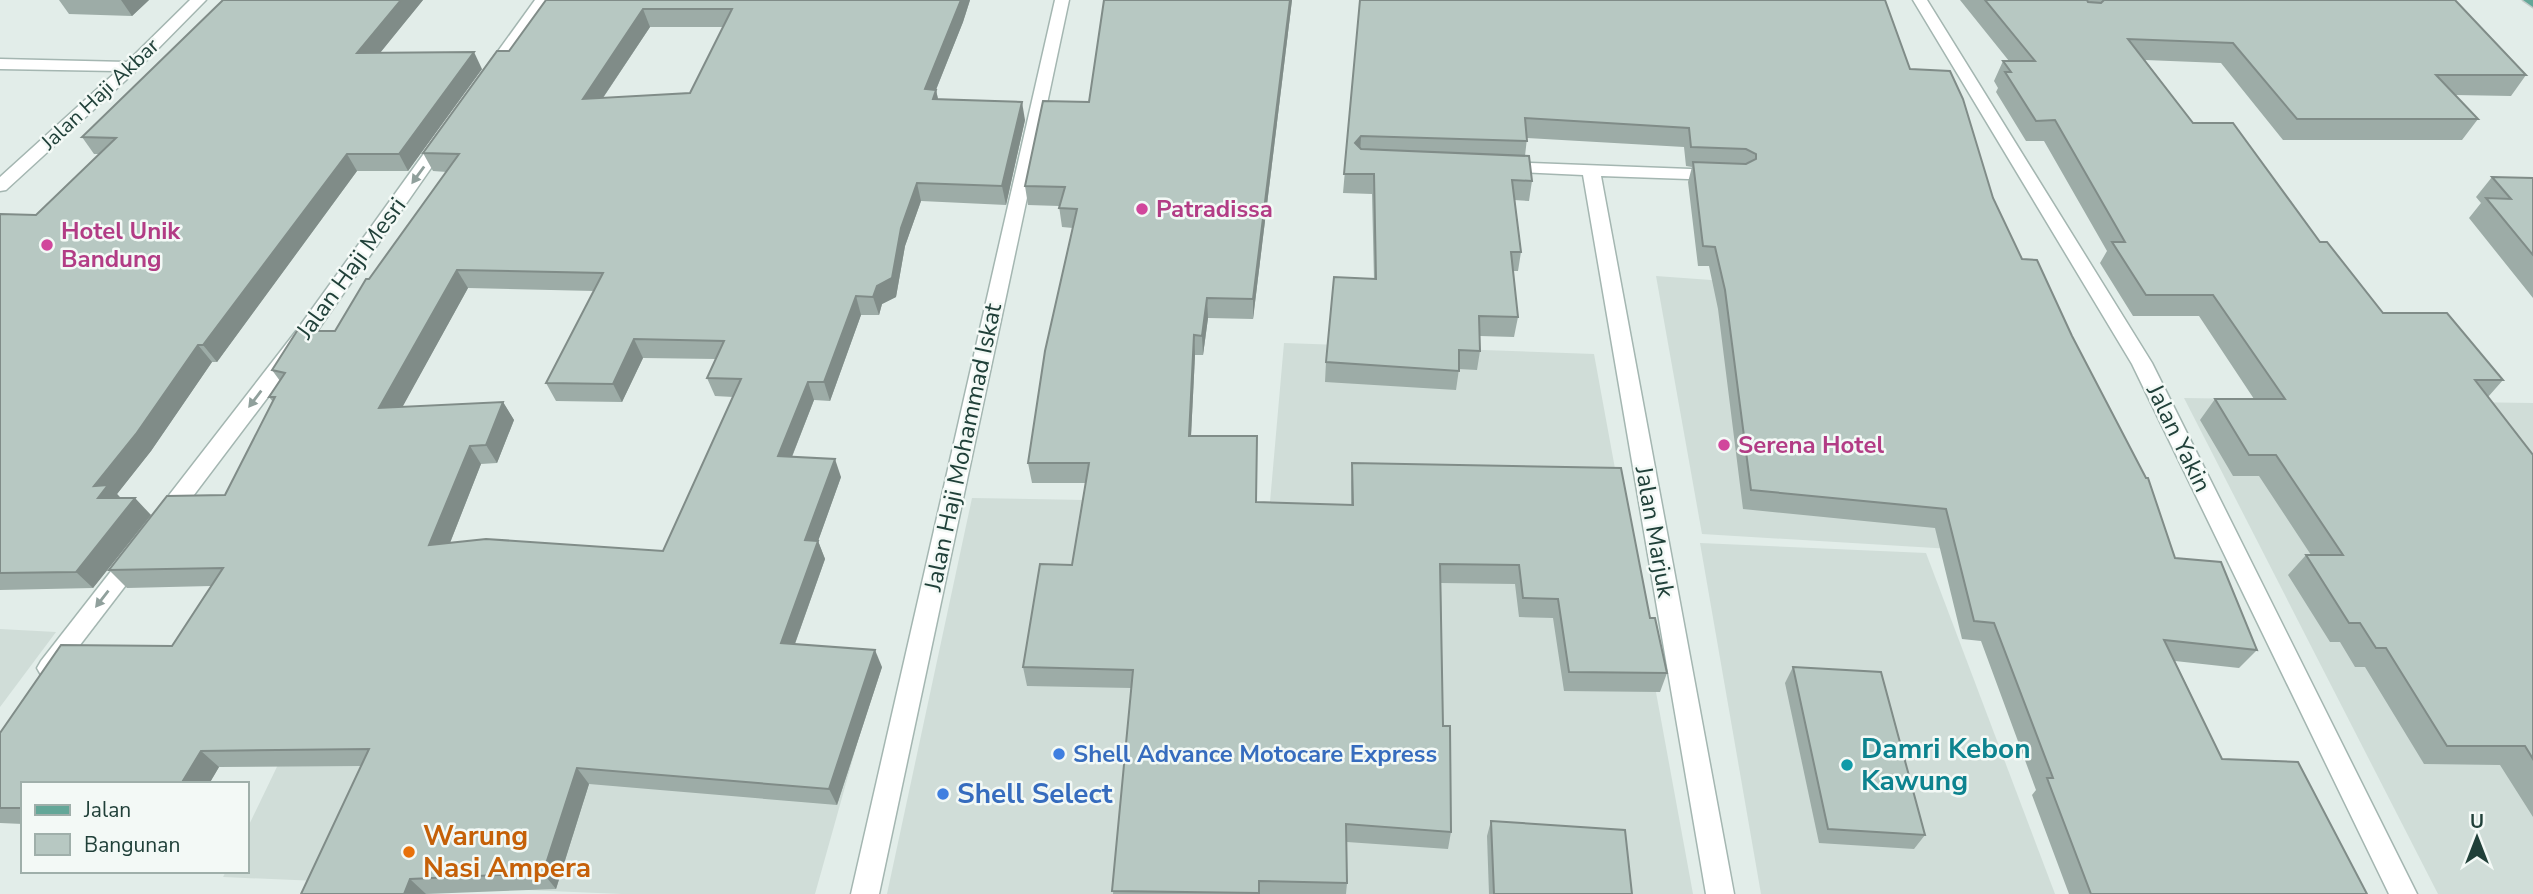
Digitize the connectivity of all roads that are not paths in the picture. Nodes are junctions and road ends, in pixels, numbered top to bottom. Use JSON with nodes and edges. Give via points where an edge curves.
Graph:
{"nodes":[{"id":1,"x":199,"y":0,"type":"edge"},
{"id":2,"x":543,"y":0,"type":"edge"},
{"id":3,"x":1062,"y":0,"type":"edge"},
{"id":4,"x":1920,"y":0,"type":"edge"},
{"id":5,"x":0,"y":64,"type":"edge"},
{"id":6,"x":131,"y":67,"type":"junction"},
{"id":7,"x":479,"y":89,"type":"edge"},
{"id":8,"x":455,"y":123,"type":"edge"},
{"id":9,"x":1477,"y":166,"type":"edge"},
{"id":10,"x":1591,"y":170,"type":"junction"},
{"id":11,"x":1740,"y":176,"type":"edge"},
{"id":12,"x":0,"y":186,"type":"edge"},
{"id":13,"x":41,"y":679,"type":"edge"},
{"id":14,"x":865,"y":894,"type":"edge"},
{"id":15,"x":1720,"y":894,"type":"edge"},
{"id":16,"x":2403,"y":894,"type":"edge"}],
"edges":[{"from":1,"to":6,"type":"street","name":"Jalan Haji Akbar"},
{"from":2,"to":7,"type":"street"},
{"from":3,"to":14,"type":"street","name":"Jalan Haji Mohammad Iskat"},
{"from":4,"to":16,"type":"street","name":"Jalan Yakin","via":[[2142,363]]},
{"from":5,"to":6,"type":"street"},
{"from":6,"to":12,"type":"street","name":"Jalan Haji Akbar"},
{"from":8,"to":13,"type":"street","name":"Jalan Haji Mesri","one_way":true,"via":[[304,335]]},
{"from":9,"to":10,"type":"street"},
{"from":10,"to":11,"type":"street"},
{"from":10,"to":15,"type":"street","name":"Jalan Marjuk"}]}
